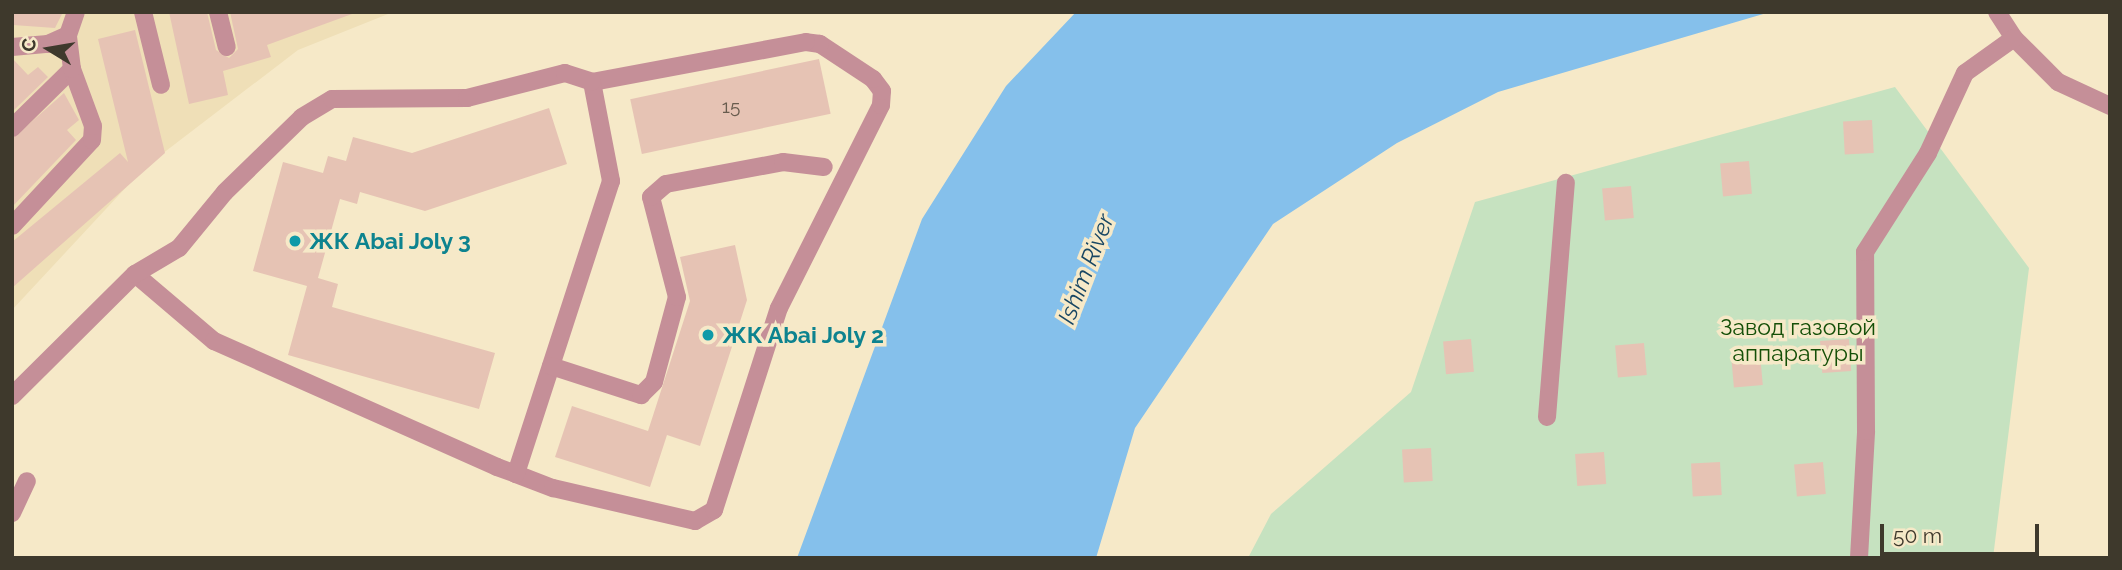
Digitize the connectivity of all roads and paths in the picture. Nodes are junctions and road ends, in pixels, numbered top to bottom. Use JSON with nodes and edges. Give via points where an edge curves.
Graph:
{"nodes":[{"id":1,"x":76,"y":12,"type":"edge"},
{"id":2,"x":143,"y":12,"type":"edge"},
{"id":3,"x":218,"y":12,"type":"edge"},
{"id":4,"x":1997,"y":12,"type":"edge"},
{"id":5,"x":68,"y":34,"type":"junction"},
{"id":6,"x":2014,"y":38,"type":"junction"},
{"id":7,"x":12,"y":47,"type":"edge"},
{"id":8,"x":227,"y":47,"type":"dead end"},
{"id":9,"x":72,"y":69,"type":"junction"},
{"id":10,"x":592,"y":82,"type":"junction"},
{"id":11,"x":161,"y":85,"type":"dead end"},
{"id":12,"x":2110,"y":106,"type":"edge"},
{"id":13,"x":12,"y":128,"type":"edge"},
{"id":14,"x":824,"y":167,"type":"dead end"},
{"id":15,"x":1566,"y":183,"type":"dead end"},
{"id":16,"x":12,"y":226,"type":"edge"},
{"id":17,"x":135,"y":274,"type":"junction"},
{"id":18,"x":551,"y":366,"type":"junction"},
{"id":19,"x":12,"y":396,"type":"edge"},
{"id":20,"x":1547,"y":417,"type":"dead end"},
{"id":21,"x":516,"y":474,"type":"junction"},
{"id":22,"x":27,"y":481,"type":"dead end"},
{"id":23,"x":12,"y":513,"type":"edge"},
{"id":24,"x":1859,"y":558,"type":"edge"}],
"edges":[{"from":1,"to":5,"type":"street"},
{"from":2,"to":11,"type":"street"},
{"from":3,"to":8,"type":"street"},
{"from":4,"to":6,"type":"street"},
{"from":5,"to":7,"type":"street","via":[[48,44]]},
{"from":5,"to":9,"type":"street"},
{"from":6,"to":12,"type":"street","via":[[2058,82]]},
{"from":6,"to":24,"type":"street","via":[[1965,73],[1928,153],[1865,252],[1866,431]]},
{"from":9,"to":13,"type":"street"},
{"from":9,"to":16,"type":"street","via":[[93,126],[92,140]]},
{"from":10,"to":17,"type":"street","via":[[565,73],[467,98],[332,99],[302,117],[273,144],[179,248]]},
{"from":10,"to":18,"type":"street","via":[[611,181]]},
{"from":10,"to":21,"type":"street","via":[[806,42],[820,44],[873,79],[882,91],[881,105],[779,307],[714,510],[695,521],[553,488]]},
{"from":14,"to":18,"type":"street","via":[[783,162],[666,184],[651,197],[677,297],[653,383],[641,395]]},
{"from":15,"to":20,"type":"street"},
{"from":17,"to":19,"type":"street"},
{"from":17,"to":21,"type":"street","via":[[214,341]]},
{"from":18,"to":21,"type":"street"},
{"from":22,"to":23,"type":"street"}]}
